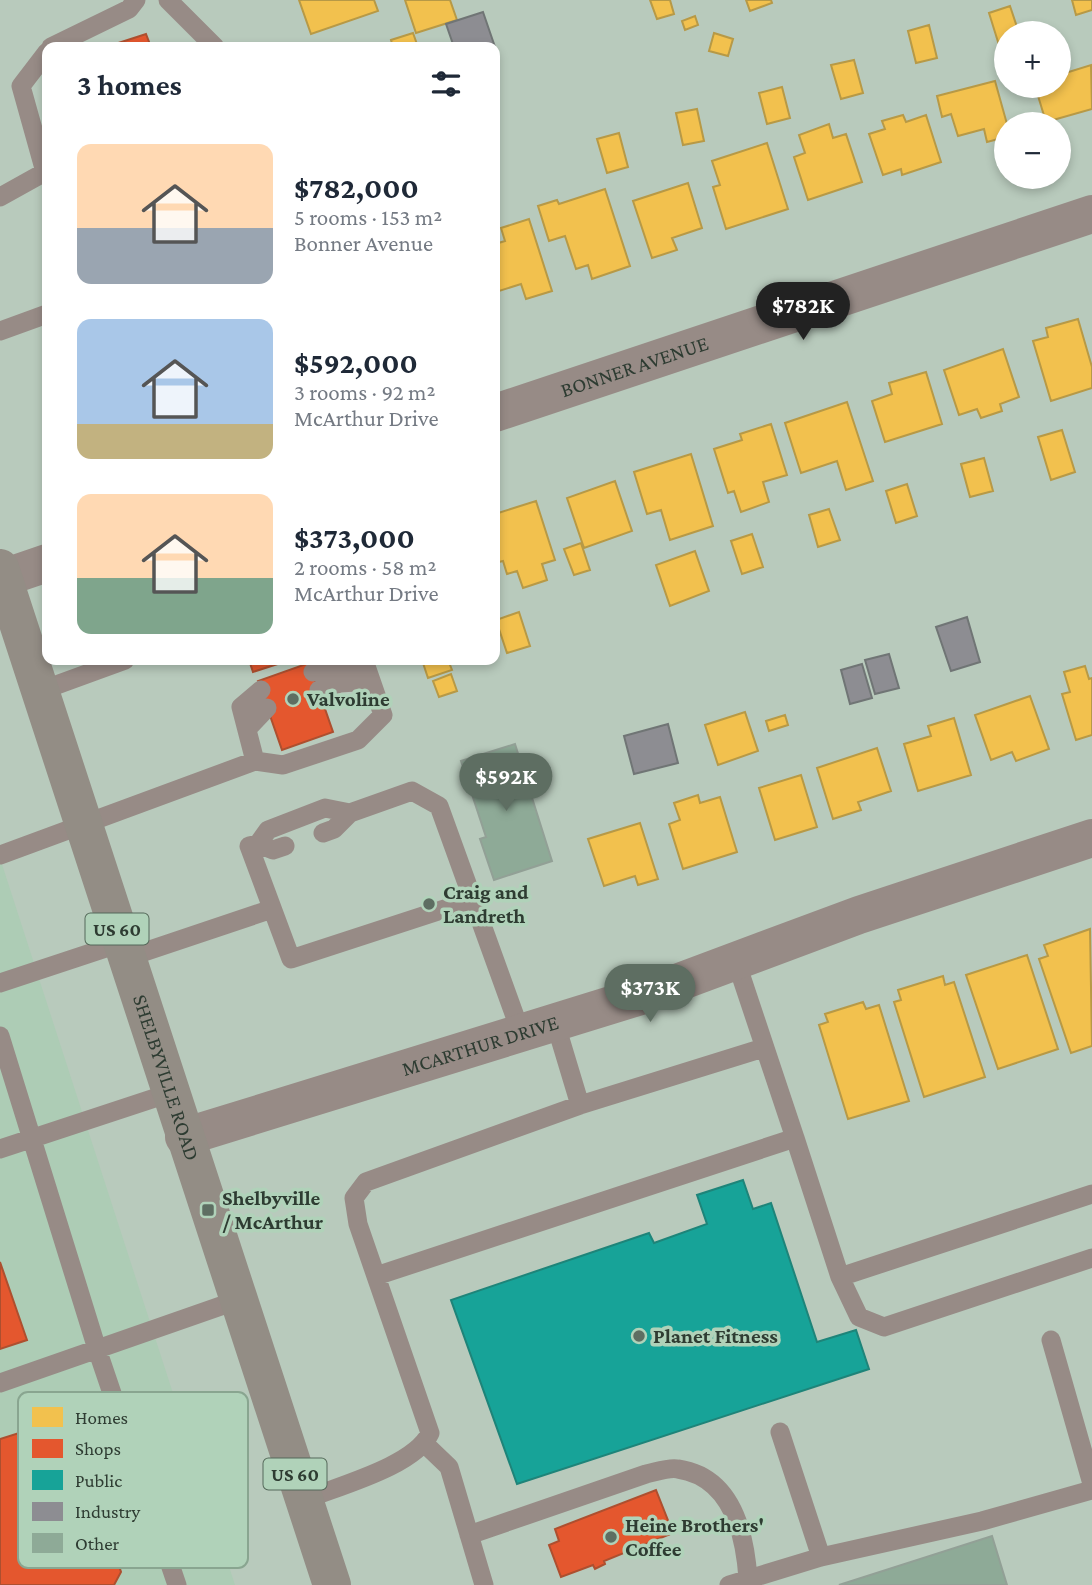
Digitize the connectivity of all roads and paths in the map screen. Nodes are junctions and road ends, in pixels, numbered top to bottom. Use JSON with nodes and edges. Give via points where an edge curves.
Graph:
{"nodes":[{"id":1,"x":136,"y":0,"type":"edge"},
{"id":2,"x":168,"y":0,"type":"edge"},
{"id":3,"x":61,"y":42,"type":"edge"},
{"id":4,"x":210,"y":42,"type":"edge"},
{"id":5,"x":42,"y":59,"type":"edge"},
{"id":6,"x":42,"y":161,"type":"edge"},
{"id":7,"x":42,"y":174,"type":"edge"},
{"id":8,"x":0,"y":197,"type":"edge"},
{"id":9,"x":1092,"y":214,"type":"edge"},
{"id":10,"x":42,"y":316,"type":"edge"},
{"id":11,"x":0,"y":331,"type":"edge"},
{"id":12,"x":500,"y":411,"type":"edge"},
{"id":13,"x":42,"y":564,"type":"edge"},
{"id":14,"x":1,"y":573,"type":"edge"},
{"id":15,"x":9,"y":627,"type":"edge"},
{"id":16,"x":111,"y":665,"type":"edge"},
{"id":17,"x":316,"y":681,"type":"dead end"},
{"id":18,"x":40,"y":691,"type":"junction"},
{"id":19,"x":264,"y":699,"type":"dead end"},
{"id":20,"x":255,"y":761,"type":"junction"},
{"id":21,"x":350,"y":813,"type":"junction"},
{"id":22,"x":83,"y":823,"type":"junction"},
{"id":23,"x":323,"y":833,"type":"dead end"},
{"id":24,"x":1092,"y":838,"type":"edge"},
{"id":25,"x":258,"y":844,"type":"junction"},
{"id":26,"x":285,"y":846,"type":"dead end"},
{"id":27,"x":0,"y":855,"type":"edge"},
{"id":28,"x":472,"y":900,"type":"junction"},
{"id":29,"x":272,"y":909,"type":"junction"},
{"id":30,"x":124,"y":950,"type":"junction"},
{"id":31,"x":736,"y":961,"type":"junction"},
{"id":32,"x":0,"y":983,"type":"edge"},
{"id":33,"x":538,"y":1027,"type":"junction"},
{"id":34,"x":0,"y":1036,"type":"edge"},
{"id":35,"x":763,"y":1048,"type":"junction"},
{"id":36,"x":170,"y":1093,"type":"junction"},
{"id":37,"x":580,"y":1105,"type":"junction"},
{"id":38,"x":184,"y":1137,"type":"junction"},
{"id":39,"x":794,"y":1138,"type":"junction"},
{"id":40,"x":32,"y":1139,"type":"junction"},
{"id":41,"x":0,"y":1149,"type":"edge"},
{"id":42,"x":1092,"y":1194,"type":"edge"},
{"id":43,"x":1092,"y":1258,"type":"edge"},
{"id":44,"x":376,"y":1276,"type":"junction"},
{"id":45,"x":841,"y":1277,"type":"junction"},
{"id":46,"x":238,"y":1300,"type":"junction"},
{"id":47,"x":1051,"y":1340,"type":"dead end"},
{"id":48,"x":97,"y":1349,"type":"junction"},
{"id":49,"x":0,"y":1383,"type":"edge"},
{"id":50,"x":112,"y":1392,"type":"edge"},
{"id":51,"x":780,"y":1432,"type":"dead end"},
{"id":52,"x":425,"y":1444,"type":"junction"},
{"id":53,"x":1092,"y":1487,"type":"edge"},
{"id":54,"x":304,"y":1500,"type":"junction"},
{"id":55,"x":469,"y":1535,"type":"junction"},
{"id":56,"x":821,"y":1557,"type":"junction"},
{"id":57,"x":171,"y":1568,"type":"edge"},
{"id":58,"x":738,"y":1582,"type":"edge"},
{"id":59,"x":177,"y":1585,"type":"edge"},
{"id":60,"x":331,"y":1585,"type":"edge"},
{"id":61,"x":484,"y":1585,"type":"edge"}],
"edges":[{"from":1,"to":3,"type":"lane","via":[[128,9]]},
{"from":2,"to":4,"type":"lane"},
{"from":5,"to":6,"type":"lane","via":[[21,86]]},
{"from":7,"to":8,"type":"lane"},
{"from":9,"to":12,"type":"street","name":"BONNER AVENUE"},
{"from":10,"to":11,"type":"lane"},
{"from":13,"to":14,"type":"street"},
{"from":14,"to":15,"type":"main road","name":"SHELBYVILLE ROAD","number":"US 60"},
{"from":15,"to":18,"type":"main road","name":"SHELBYVILLE ROAD","number":"US 60"},
{"from":16,"to":18,"type":"lane"},
{"from":17,"to":20,"type":"lane","via":[[332,666],[366,666],[383,715],[358,740],[283,765]]},
{"from":18,"to":22,"type":"main road","name":"SHELBYVILLE ROAD","number":"US 60"},
{"from":19,"to":20,"type":"lane","via":[[247,729]]},
{"from":20,"to":22,"type":"lane"},
{"from":21,"to":23,"type":"lane"},
{"from":21,"to":25,"type":"lane","via":[[325,808],[268,830]]},
{"from":21,"to":28,"type":"lane","via":[[412,791],[439,806]]},
{"from":22,"to":27,"type":"lane"},
{"from":22,"to":30,"type":"main road","name":"SHELBYVILLE ROAD","number":"US 60"},
{"from":24,"to":31,"type":"street","name":"MCARTHUR DRIVE"},
{"from":25,"to":26,"type":"lane","via":[[273,850]]},
{"from":25,"to":29,"type":"lane","via":[[249,846]]},
{"from":28,"to":29,"type":"lane","via":[[291,959]]},
{"from":28,"to":33,"type":"lane"},
{"from":29,"to":30,"type":"lane"},
{"from":30,"to":32,"type":"lane"},
{"from":30,"to":36,"type":"main road","name":"SHELBYVILLE ROAD","number":"US 60"},
{"from":31,"to":33,"type":"street","name":"MCARTHUR DRIVE"},
{"from":31,"to":35,"type":"lane"},
{"from":33,"to":37,"type":"lane"},
{"from":33,"to":38,"type":"street","name":"MCARTHUR DRIVE"},
{"from":34,"to":40,"type":"lane"},
{"from":35,"to":37,"type":"lane"},
{"from":35,"to":39,"type":"lane"},
{"from":36,"to":38,"type":"main road","name":"SHELBYVILLE ROAD","number":"US 60"},
{"from":36,"to":40,"type":"lane"},
{"from":37,"to":44,"type":"lane","via":[[366,1182],[354,1198]]},
{"from":38,"to":46,"type":"main road","name":"SHELBYVILLE ROAD","number":"US 60"},
{"from":39,"to":44,"type":"lane"},
{"from":39,"to":45,"type":"lane"},
{"from":40,"to":41,"type":"lane"},
{"from":40,"to":48,"type":"lane"},
{"from":42,"to":45,"type":"lane"},
{"from":43,"to":45,"type":"lane","via":[[884,1327],[859,1317]]},
{"from":44,"to":52,"type":"lane","via":[[430,1433]]},
{"from":46,"to":48,"type":"lane"},
{"from":46,"to":54,"type":"main road","name":"SHELBYVILLE ROAD","number":"US 60"},
{"from":47,"to":53,"type":"lane"},
{"from":48,"to":49,"type":"lane"},
{"from":48,"to":50,"type":"lane"},
{"from":51,"to":56,"type":"lane"},
{"from":52,"to":54,"type":"lane","via":[[404,1459]]},
{"from":52,"to":55,"type":"lane","via":[[449,1467]]},
{"from":53,"to":56,"type":"lane","via":[[982,1521]]},
{"from":54,"to":60,"type":"main road","name":"SHELBYVILLE ROAD","number":"US 60"},
{"from":55,"to":58,"type":"lane","via":[[646,1474],[676,1468],[705,1476],[720,1489],[746,1544]]},
{"from":55,"to":61,"type":"lane"},
{"from":56,"to":58,"type":"lane"},
{"from":57,"to":59,"type":"lane"}]}
